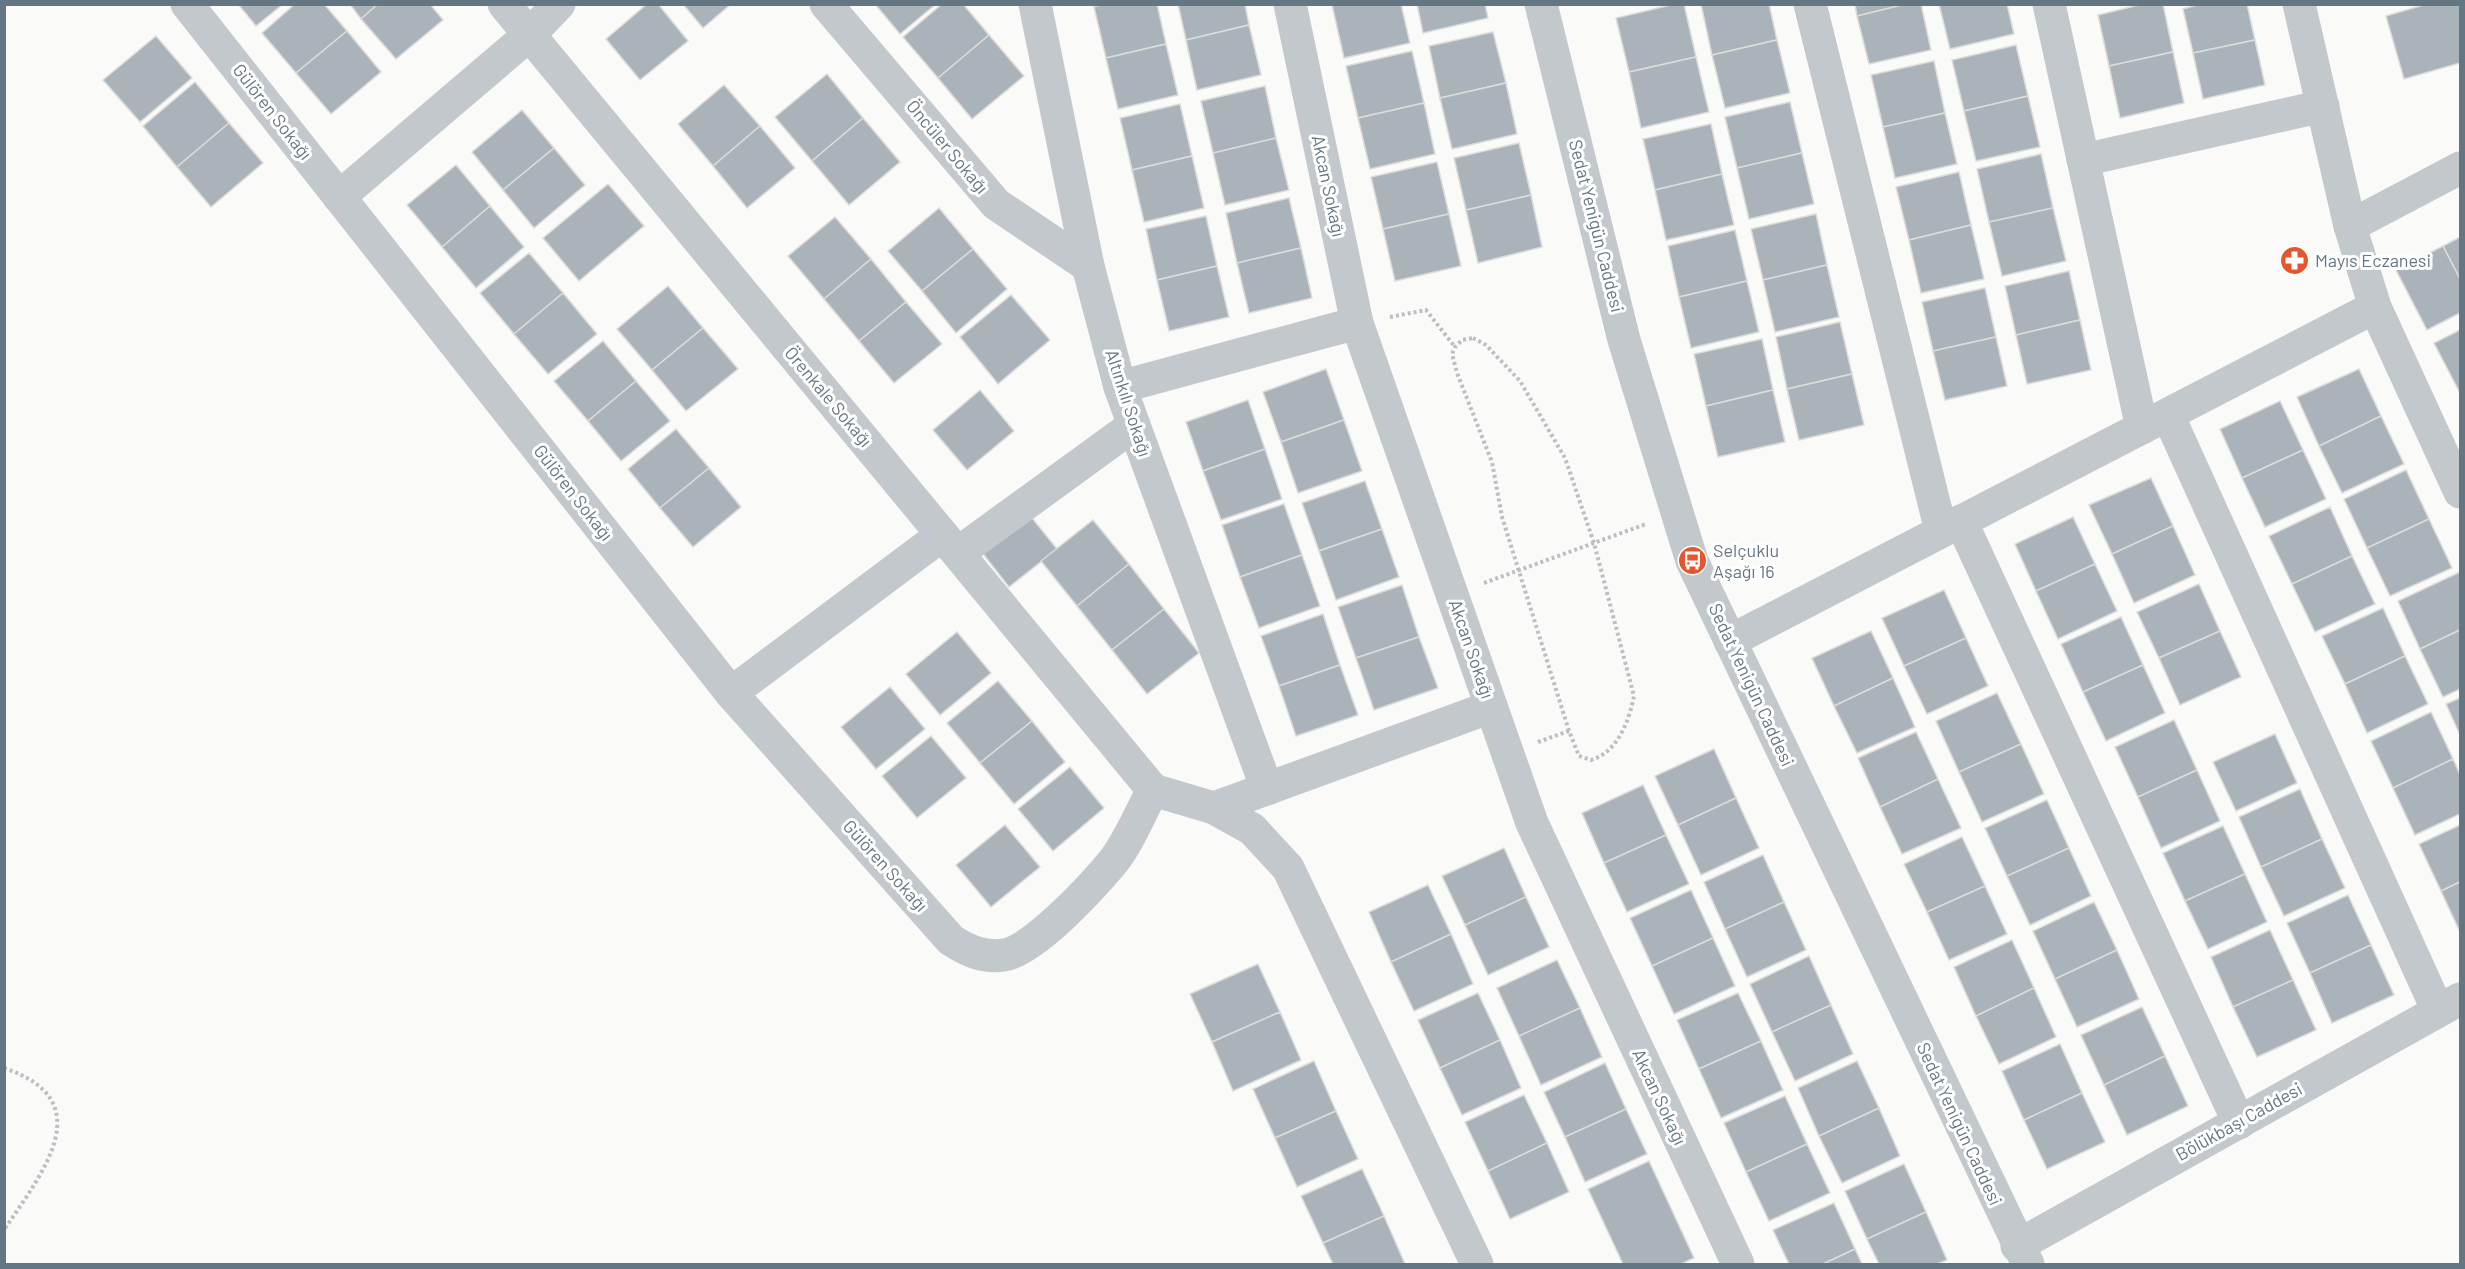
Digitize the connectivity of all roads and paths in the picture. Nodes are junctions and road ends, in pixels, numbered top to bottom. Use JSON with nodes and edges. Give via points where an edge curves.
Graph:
{"nodes":[{"id":1,"x":187,"y":4,"type":"edge"},
{"id":2,"x":504,"y":4,"type":"edge"},
{"id":3,"x":560,"y":4,"type":"edge"},
{"id":4,"x":826,"y":4,"type":"edge"},
{"id":5,"x":1035,"y":4,"type":"edge"},
{"id":6,"x":1290,"y":4,"type":"edge"},
{"id":7,"x":1541,"y":4,"type":"edge"},
{"id":8,"x":1810,"y":4,"type":"edge"},
{"id":9,"x":2049,"y":4,"type":"edge"},
{"id":10,"x":2299,"y":4,"type":"edge"},
{"id":11,"x":529,"y":35,"type":"junction"},
{"id":12,"x":2323,"y":106,"type":"junction"},
{"id":13,"x":2083,"y":160,"type":"junction"},
{"id":14,"x":2460,"y":168,"type":"edge"},
{"id":15,"x":339,"y":197,"type":"junction"},
{"id":16,"x":2350,"y":226,"type":"junction"},
{"id":17,"x":1088,"y":267,"type":"junction"},
{"id":18,"x":2375,"y":308,"type":"junction"},
{"id":19,"x":1357,"y":324,"type":"junction"},
{"id":20,"x":1455,"y":347,"type":"junction"},
{"id":21,"x":1120,"y":387,"type":"junction"},
{"id":22,"x":2155,"y":421,"type":"junction"},
{"id":23,"x":1134,"y":425,"type":"junction"},
{"id":24,"x":2453,"y":456,"type":"edge"},
{"id":25,"x":2460,"y":492,"type":"edge"},
{"id":26,"x":1677,"y":512,"type":"junction"},
{"id":27,"x":1951,"y":526,"type":"junction"},
{"id":28,"x":1594,"y":543,"type":"junction"},
{"id":29,"x":950,"y":544,"type":"junction"},
{"id":30,"x":1518,"y":571,"type":"junction"},
{"id":31,"x":1730,"y":641,"type":"junction"},
{"id":32,"x":731,"y":693,"type":"junction"},
{"id":33,"x":1491,"y":707,"type":"junction"},
{"id":34,"x":1268,"y":789,"type":"junction"},
{"id":35,"x":1153,"y":790,"type":"junction"},
{"id":36,"x":1214,"y":808,"type":"junction"},
{"id":37,"x":2449,"y":1005,"type":"edge"},
{"id":38,"x":4,"y":1068,"type":"edge"},
{"id":39,"x":2239,"y":1123,"type":"junction"},
{"id":40,"x":4,"y":1230,"type":"edge"},
{"id":41,"x":2023,"y":1255,"type":"edge"},
{"id":42,"x":1477,"y":1264,"type":"edge"},
{"id":43,"x":1737,"y":1264,"type":"edge"}],
"edges":[{"from":1,"to":15,"type":"street","name":"Gülören Sokağı"},
{"from":2,"to":11,"type":"street","name":"Örenkale Sokağı"},
{"from":3,"to":11,"type":"street"},
{"from":4,"to":17,"type":"street","name":"Öncüler Sokağı","via":[[996,204]]},
{"from":5,"to":17,"type":"street","name":"Altınkılı Sokağı"},
{"from":6,"to":19,"type":"street","name":"Akcan Sokağı"},
{"from":7,"to":26,"type":"street","name":"Sedat Yenigün Caddesi","via":[[1624,340]]},
{"from":8,"to":27,"type":"street"},
{"from":9,"to":13,"type":"street"},
{"from":10,"to":12,"type":"street"},
{"from":11,"to":15,"type":"street"},
{"from":11,"to":29,"type":"street","name":"Örenkale Sokağı"},
{"from":12,"to":13,"type":"street"},
{"from":12,"to":16,"type":"street"},
{"from":13,"to":22,"type":"street"},
{"from":14,"to":16,"type":"street"},
{"from":15,"to":32,"type":"street","name":"Gülören Sokağı"},
{"from":16,"to":18,"type":"street"},
{"from":17,"to":21,"type":"street","name":"Altınkılı Sokağı"},
{"from":18,"to":22,"type":"street"},
{"from":18,"to":24,"type":"street"},
{"from":19,"to":20,"type":"path","via":[[1426,310]]},
{"from":19,"to":21,"type":"street"},
{"from":19,"to":33,"type":"street","name":"Akcan Sokağı"},
{"from":20,"to":28,"type":"path","via":[[1468,339],[1486,345],[1520,381],[1565,458]]},
{"from":20,"to":30,"type":"path","via":[[1452,354],[1457,373],[1492,462],[1502,517]]},
{"from":21,"to":23,"type":"street","name":"Altınkılı Sokağı"},
{"from":22,"to":27,"type":"street"},
{"from":22,"to":37,"type":"street"},
{"from":23,"to":29,"type":"street"},
{"from":23,"to":34,"type":"street","name":"Altınkılı Sokağı"},
{"from":24,"to":25,"type":"street"},
{"from":26,"to":28,"type":"path"},
{"from":26,"to":31,"type":"street","name":"Sedat Yenigün Caddesi","via":[[1692,561]]},
{"from":27,"to":31,"type":"street"},
{"from":27,"to":39,"type":"street"},
{"from":28,"to":30,"type":"path"},
{"from":28,"to":30,"type":"path","via":[[1634,696],[1622,734],[1598,758],[1585,759],[1577,753]]},
{"from":29,"to":32,"type":"street"},
{"from":29,"to":35,"type":"street","name":"Örenkale Sokağı"},
{"from":31,"to":41,"type":"street","name":"Sedat Yenigün Caddesi"},
{"from":32,"to":35,"type":"street","name":"Gülören Sokağı","via":[[951,940],[986,955],[1005,955],[1022,948],[1057,920],[1113,861]]},
{"from":33,"to":34,"type":"street"},
{"from":33,"to":43,"type":"street","name":"Akcan Sokağı","via":[[1532,823]]},
{"from":34,"to":36,"type":"street"},
{"from":35,"to":36,"type":"street"},
{"from":36,"to":42,"type":"street","via":[[1252,830],[1288,868]]},
{"from":37,"to":39,"type":"street","name":"Bölükbaşı Caddesi"},
{"from":38,"to":40,"type":"path","via":[[29,1076],[45,1089],[55,1105],[59,1124],[56,1143]]},
{"from":39,"to":41,"type":"street","name":"Bölükbaşı Caddesi"}]}
